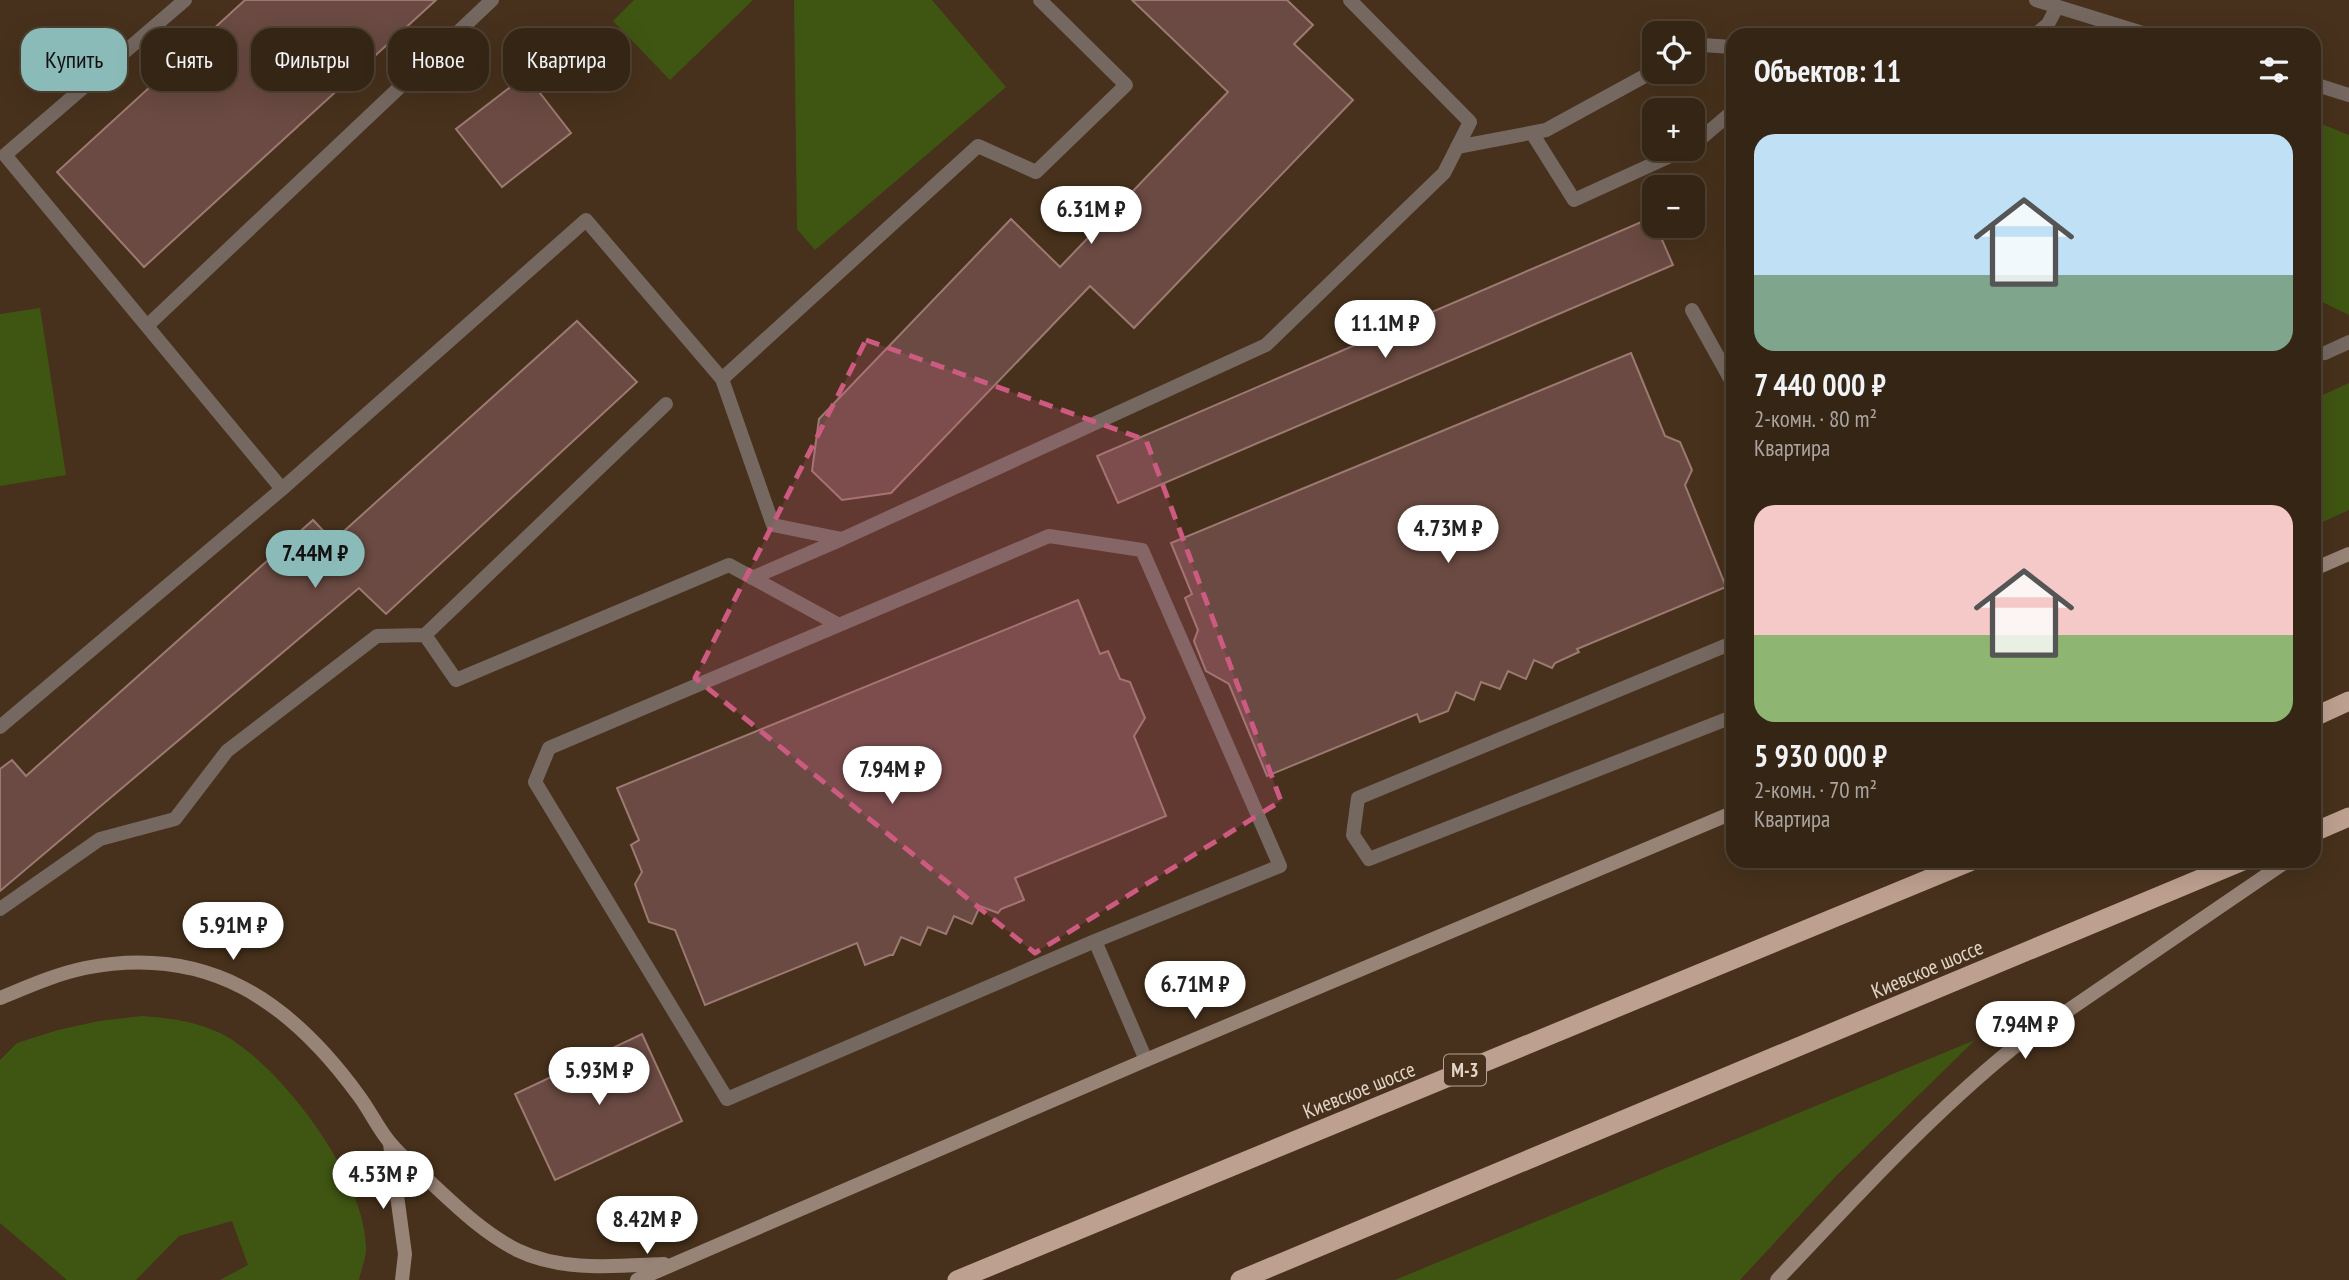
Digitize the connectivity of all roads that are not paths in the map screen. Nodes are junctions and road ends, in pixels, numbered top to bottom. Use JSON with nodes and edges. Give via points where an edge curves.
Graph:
{"nodes":[{"id":1,"x":186,"y":0,"type":"edge"},
{"id":2,"x":492,"y":0,"type":"edge"},
{"id":3,"x":1040,"y":0,"type":"edge"},
{"id":4,"x":1350,"y":0,"type":"edge"},
{"id":5,"x":2036,"y":0,"type":"edge"},
{"id":6,"x":2057,"y":7,"type":"junction"},
{"id":7,"x":2043,"y":28,"type":"edge"},
{"id":8,"x":2126,"y":28,"type":"edge"},
{"id":9,"x":1705,"y":45,"type":"edge"},
{"id":10,"x":1726,"y":47,"type":"edge"},
{"id":11,"x":1642,"y":78,"type":"edge"},
{"id":12,"x":2321,"y":86,"type":"edge"},
{"id":13,"x":2349,"y":95,"type":"edge"},
{"id":14,"x":1726,"y":117,"type":"edge"},
{"id":15,"x":1532,"y":133,"type":"junction"},
{"id":16,"x":1705,"y":135,"type":"edge"},
{"id":17,"x":1457,"y":147,"type":"junction"},
{"id":18,"x":1660,"y":161,"type":"edge"},
{"id":19,"x":1692,"y":310,"type":"dead end"},
{"id":20,"x":147,"y":326,"type":"junction"},
{"id":21,"x":2349,"y":342,"type":"edge"},
{"id":22,"x":2321,"y":353,"type":"edge"},
{"id":23,"x":1726,"y":371,"type":"edge"},
{"id":24,"x":722,"y":379,"type":"junction"},
{"id":25,"x":666,"y":404,"type":"dead end"},
{"id":26,"x":282,"y":489,"type":"junction"},
{"id":27,"x":842,"y":539,"type":"junction"},
{"id":28,"x":2349,"y":554,"type":"edge"},
{"id":29,"x":2321,"y":566,"type":"edge"},
{"id":30,"x":752,"y":578,"type":"junction"},
{"id":31,"x":839,"y":625,"type":"junction"},
{"id":32,"x":425,"y":635,"type":"junction"},
{"id":33,"x":1726,"y":645,"type":"edge"},
{"id":34,"x":2349,"y":701,"type":"edge"},
{"id":35,"x":2321,"y":713,"type":"edge"},
{"id":36,"x":1726,"y":719,"type":"edge"},
{"id":37,"x":0,"y":727,"type":"edge"},
{"id":38,"x":1726,"y":816,"type":"edge"},
{"id":39,"x":2349,"y":817,"type":"edge"},
{"id":40,"x":2321,"y":829,"type":"edge"},
{"id":41,"x":2321,"y":838,"type":"edge"},
{"id":42,"x":1955,"y":868,"type":"edge"},
{"id":43,"x":2226,"y":868,"type":"edge"},
{"id":44,"x":2277,"y":868,"type":"edge"},
{"id":45,"x":0,"y":909,"type":"edge"},
{"id":46,"x":1095,"y":941,"type":"junction"},
{"id":47,"x":0,"y":998,"type":"edge"},
{"id":48,"x":1146,"y":1060,"type":"junction"},
{"id":49,"x":390,"y":1143,"type":"junction"},
{"id":50,"x":672,"y":1264,"type":"junction"},
{"id":51,"x":402,"y":1280,"type":"edge"},
{"id":52,"x":637,"y":1280,"type":"edge"},
{"id":53,"x":957,"y":1280,"type":"edge"},
{"id":54,"x":1240,"y":1280,"type":"edge"},
{"id":55,"x":1777,"y":1280,"type":"edge"}],
"edges":[{"from":1,"to":20,"type":"street","via":[[5,155]]},
{"from":2,"to":20,"type":"street"},
{"from":3,"to":24,"type":"street","via":[[1126,85],[1036,172],[978,146]]},
{"from":4,"to":17,"type":"street","via":[[1470,122]]},
{"from":5,"to":6,"type":"street"},
{"from":6,"to":7,"type":"street"},
{"from":6,"to":8,"type":"street"},
{"from":9,"to":10,"type":"street"},
{"from":11,"to":15,"type":"street","via":[[1546,130]]},
{"from":12,"to":13,"type":"street"},
{"from":14,"to":16,"type":"street"},
{"from":15,"to":17,"type":"street"},
{"from":15,"to":18,"type":"street","via":[[1574,200]]},
{"from":17,"to":27,"type":"street","via":[[1444,173],[1266,345]]},
{"from":19,"to":23,"type":"street"},
{"from":20,"to":26,"type":"street"},
{"from":21,"to":22,"type":"street"},
{"from":24,"to":26,"type":"street","via":[[586,220]]},
{"from":24,"to":27,"type":"street","via":[[773,524]]},
{"from":25,"to":32,"type":"street"},
{"from":26,"to":37,"type":"street"},
{"from":27,"to":30,"type":"street"},
{"from":28,"to":29,"type":"main road"},
{"from":30,"to":31,"type":"street"},
{"from":30,"to":32,"type":"street","via":[[729,565],[456,680]]},
{"from":31,"to":46,"type":"street","via":[[1049,536],[1142,550],[1280,866]]},
{"from":31,"to":46,"type":"street","via":[[549,748],[535,782],[727,1099]]},
{"from":32,"to":45,"type":"street","via":[[377,636],[227,751],[175,819],[100,839]]},
{"from":33,"to":36,"type":"street","via":[[1359,797],[1353,835],[1369,859]]},
{"from":34,"to":35,"type":"highway"},
{"from":38,"to":48,"type":"main road"},
{"from":39,"to":40,"type":"highway"},
{"from":39,"to":41,"type":"main road"},
{"from":42,"to":53,"type":"highway","name":"Киевское шоссе","number":"М-3"},
{"from":43,"to":54,"type":"highway","name":"Киевское шоссе"},
{"from":44,"to":55,"type":"main road","via":[[1991,1066],[1924,1126]]},
{"from":46,"to":48,"type":"street"},
{"from":47,"to":49,"type":"main road","via":[[82,969],[111,964],[162,963],[210,972],[251,991],[306,1033],[353,1088]]},
{"from":48,"to":50,"type":"main road"},
{"from":49,"to":50,"type":"main road","via":[[475,1224],[518,1250],[563,1264]]},
{"from":49,"to":51,"type":"main road","via":[[405,1254]]},
{"from":50,"to":52,"type":"main road"}]}
